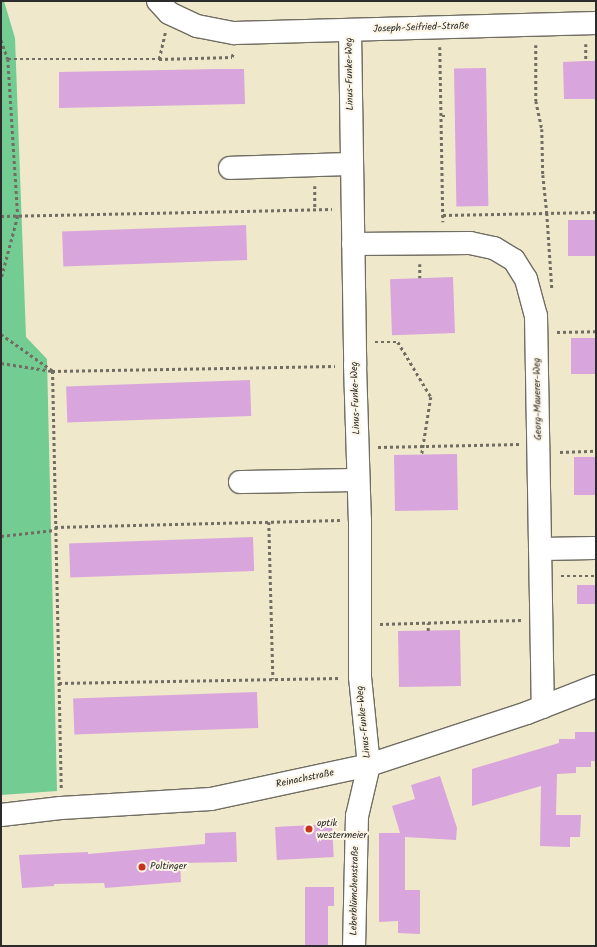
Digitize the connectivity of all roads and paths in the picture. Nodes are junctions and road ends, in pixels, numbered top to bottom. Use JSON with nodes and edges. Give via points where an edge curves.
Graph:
{"nodes":[{"id":1,"x":164,"y":7,"type":"edge"},
{"id":2,"x":596,"y":23,"type":"edge"},
{"id":3,"x":539,"y":24,"type":"junction"},
{"id":4,"x":440,"y":27,"type":"junction"},
{"id":5,"x":350,"y":31,"type":"junction"},
{"id":6,"x":234,"y":33,"type":"junction"},
{"id":7,"x":1,"y":40,"type":"edge"},
{"id":8,"x":159,"y":59,"type":"junction"},
{"id":9,"x":8,"y":60,"type":"junction"},
{"id":10,"x":442,"y":116,"type":"junction"},
{"id":11,"x":446,"y":116,"type":"dead end"},
{"id":12,"x":352,"y":164,"type":"junction"},
{"id":13,"x":230,"y":168,"type":"dead end"},
{"id":14,"x":352,"y":209,"type":"junction"},
{"id":15,"x":596,"y":212,"type":"edge"},
{"id":16,"x":548,"y":213,"type":"junction"},
{"id":17,"x":443,"y":215,"type":"junction"},
{"id":18,"x":1,"y":216,"type":"edge"},
{"id":19,"x":18,"y":216,"type":"junction"},
{"id":20,"x":444,"y":243,"type":"junction"},
{"id":21,"x":353,"y":244,"type":"junction"},
{"id":22,"x":1,"y":280,"type":"edge"},
{"id":23,"x":552,"y":292,"type":"dead end"},
{"id":24,"x":537,"y":332,"type":"junction"},
{"id":25,"x":595,"y":332,"type":"edge"},
{"id":26,"x":1,"y":334,"type":"edge"},
{"id":27,"x":355,"y":342,"type":"junction"},
{"id":28,"x":1,"y":364,"type":"edge"},
{"id":29,"x":355,"y":365,"type":"junction"},
{"id":30,"x":53,"y":371,"type":"junction"},
{"id":31,"x":422,"y":446,"type":"junction"},
{"id":32,"x":357,"y":447,"type":"junction"},
{"id":33,"x":539,"y":448,"type":"junction"},
{"id":34,"x":596,"y":451,"type":"edge"},
{"id":35,"x":422,"y":454,"type":"dead end"},
{"id":36,"x":358,"y":480,"type":"junction"},
{"id":37,"x":240,"y":482,"type":"dead end"},
{"id":38,"x":360,"y":520,"type":"junction"},
{"id":39,"x":269,"y":522,"type":"junction"},
{"id":40,"x":55,"y":529,"type":"junction"},
{"id":41,"x":1,"y":536,"type":"edge"},
{"id":42,"x":596,"y":548,"type":"edge"},
{"id":43,"x":540,"y":550,"type":"junction"},
{"id":44,"x":567,"y":576,"type":"dead end"},
{"id":45,"x":596,"y":576,"type":"edge"},
{"id":46,"x":542,"y":619,"type":"junction"},
{"id":47,"x":428,"y":623,"type":"junction"},
{"id":48,"x":360,"y":624,"type":"junction"},
{"id":49,"x":428,"y":631,"type":"dead end"},
{"id":50,"x":360,"y":678,"type":"junction"},
{"id":51,"x":273,"y":679,"type":"junction"},
{"id":52,"x":59,"y":683,"type":"junction"},
{"id":53,"x":596,"y":686,"type":"edge"},
{"id":54,"x":543,"y":707,"type":"junction"},
{"id":55,"x":369,"y":765,"type":"junction"},
{"id":56,"x":61,"y":808,"type":"junction"},
{"id":57,"x":1,"y":815,"type":"edge"},
{"id":58,"x":354,"y":946,"type":"edge"}],
"edges":[{"from":1,"to":6,"type":"street","name":"Joseph-Seifried-Straße","via":[[197,26]]},
{"from":1,"to":8,"type":"path"},
{"from":2,"to":3,"type":"street","name":"Joseph-Seifried-Straße"},
{"from":3,"to":4,"type":"street","name":"Joseph-Seifried-Straße"},
{"from":3,"to":16,"type":"path","via":[[535,48],[536,101],[542,129],[543,175]]},
{"from":4,"to":5,"type":"street","name":"Joseph-Seifried-Straße"},
{"from":4,"to":10,"type":"path"},
{"from":5,"to":6,"type":"street","name":"Joseph-Seifried-Straße"},
{"from":5,"to":12,"type":"street","name":"Linus-Funke-Weg"},
{"from":6,"to":8,"type":"path","via":[[232,57]]},
{"from":7,"to":9,"type":"path"},
{"from":8,"to":9,"type":"path"},
{"from":9,"to":19,"type":"path"},
{"from":10,"to":11,"type":"path"},
{"from":10,"to":17,"type":"path"},
{"from":12,"to":13,"type":"street"},
{"from":12,"to":14,"type":"street","name":"Linus-Funke-Weg"},
{"from":14,"to":19,"type":"path"},
{"from":14,"to":21,"type":"street","name":"Linus-Funke-Weg"},
{"from":15,"to":16,"type":"path"},
{"from":16,"to":17,"type":"path"},
{"from":16,"to":23,"type":"path"},
{"from":17,"to":20,"type":"path"},
{"from":18,"to":19,"type":"path"},
{"from":19,"to":22,"type":"path"},
{"from":20,"to":21,"type":"street","name":"Georg-Mauerer-Weg"},
{"from":20,"to":24,"type":"street","name":"Georg-Mauerer-Weg","via":[[470,243],[494,248],[514,260],[526,279],[536,316]]},
{"from":21,"to":27,"type":"street","name":"Linus-Funke-Weg"},
{"from":24,"to":25,"type":"path"},
{"from":24,"to":33,"type":"street","name":"Georg-Mauerer-Weg"},
{"from":26,"to":30,"type":"path"},
{"from":27,"to":29,"type":"street","name":"Linus-Funke-Weg"},
{"from":27,"to":31,"type":"path","via":[[398,342],[431,397]]},
{"from":28,"to":30,"type":"path"},
{"from":29,"to":30,"type":"path"},
{"from":29,"to":32,"type":"street","name":"Linus-Funke-Weg"},
{"from":30,"to":40,"type":"path"},
{"from":31,"to":32,"type":"path"},
{"from":31,"to":33,"type":"path"},
{"from":31,"to":35,"type":"path"},
{"from":32,"to":36,"type":"street","name":"Linus-Funke-Weg"},
{"from":33,"to":34,"type":"path"},
{"from":33,"to":43,"type":"street","name":"Georg-Mauerer-Weg"},
{"from":36,"to":37,"type":"street"},
{"from":36,"to":38,"type":"street","name":"Linus-Funke-Weg"},
{"from":38,"to":39,"type":"path"},
{"from":38,"to":48,"type":"street","name":"Linus-Funke-Weg"},
{"from":39,"to":40,"type":"path"},
{"from":39,"to":51,"type":"path"},
{"from":40,"to":41,"type":"path"},
{"from":40,"to":52,"type":"path"},
{"from":42,"to":43,"type":"street"},
{"from":43,"to":46,"type":"street","name":"Georg-Mauerer-Weg"},
{"from":44,"to":45,"type":"path"},
{"from":46,"to":47,"type":"path"},
{"from":46,"to":54,"type":"street","name":"Georg-Mauerer-Weg"},
{"from":47,"to":48,"type":"path"},
{"from":47,"to":49,"type":"path"},
{"from":48,"to":50,"type":"street","name":"Linus-Funke-Weg"},
{"from":50,"to":51,"type":"path"},
{"from":50,"to":55,"type":"street","name":"Linus-Funke-Weg"},
{"from":51,"to":52,"type":"path"},
{"from":52,"to":56,"type":"path"},
{"from":53,"to":54,"type":"street","name":"Reinachstraße"},
{"from":54,"to":55,"type":"street","name":"Reinachstraße"},
{"from":55,"to":56,"type":"street","name":"Reinachstraße","via":[[211,798]]},
{"from":55,"to":58,"type":"street","name":"Leberblümchenstraße","via":[[357,816]]},
{"from":56,"to":57,"type":"street","name":"Reinachstraße"}]}
